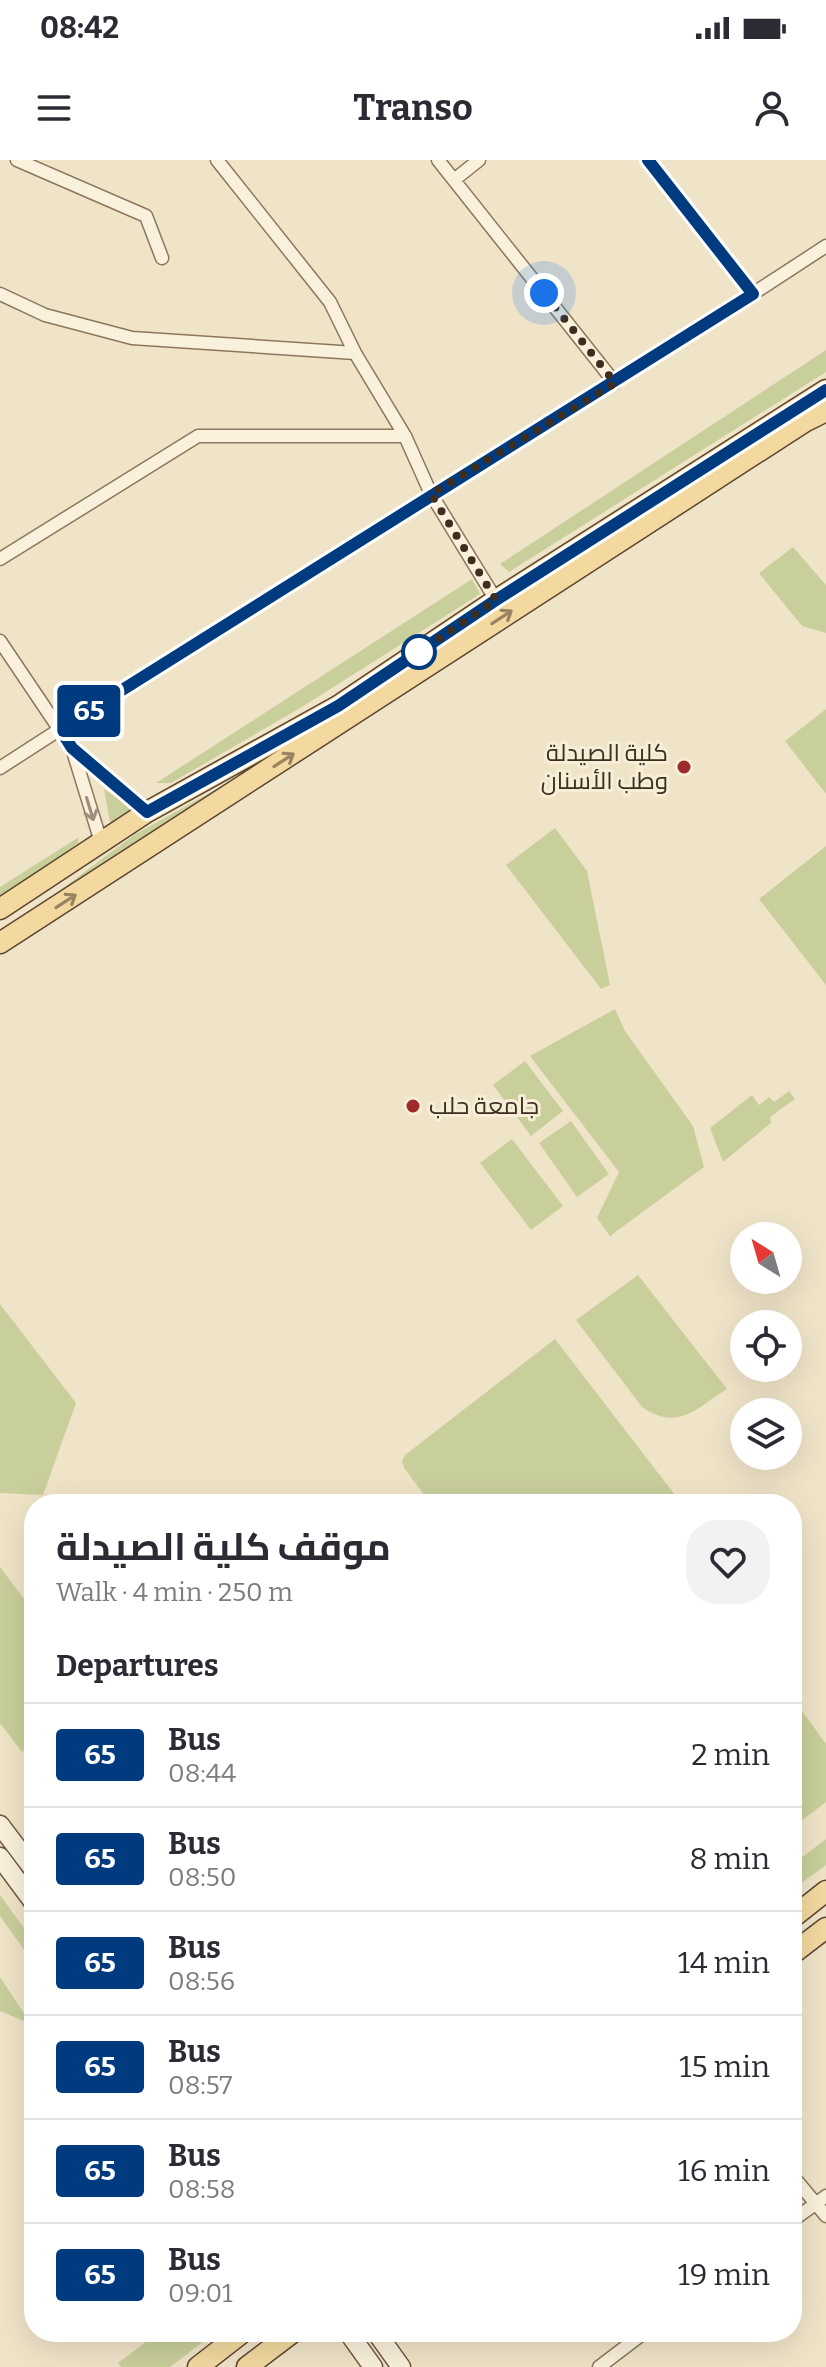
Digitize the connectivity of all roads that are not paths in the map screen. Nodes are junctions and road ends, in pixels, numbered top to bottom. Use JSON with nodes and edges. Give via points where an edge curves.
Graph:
{"nodes":[{"id":1,"x":17,"y":160,"type":"edge"},
{"id":2,"x":217,"y":160,"type":"edge"},
{"id":3,"x":438,"y":160,"type":"edge"},
{"id":4,"x":479,"y":160,"type":"edge"},
{"id":5,"x":648,"y":160,"type":"edge"},
{"id":6,"x":454,"y":180,"type":"junction"},
{"id":7,"x":826,"y":246,"type":"edge"},
{"id":8,"x":162,"y":258,"type":"dead end"},
{"id":9,"x":0,"y":294,"type":"edge"},
{"id":10,"x":753,"y":294,"type":"junction"},
{"id":11,"x":355,"y":353,"type":"junction"},
{"id":12,"x":615,"y":383,"type":"junction"},
{"id":13,"x":826,"y":390,"type":"edge"},
{"id":14,"x":826,"y":411,"type":"edge"},
{"id":15,"x":405,"y":436,"type":"junction"},
{"id":16,"x":431,"y":494,"type":"junction"},
{"id":17,"x":0,"y":559,"type":"edge"},
{"id":18,"x":496,"y":600,"type":"junction"},
{"id":19,"x":0,"y":641,"type":"edge"},
{"id":20,"x":60,"y":729,"type":"junction"},
{"id":21,"x":72,"y":748,"type":"junction"},
{"id":22,"x":0,"y":768,"type":"edge"},
{"id":23,"x":147,"y":812,"type":"junction"},
{"id":24,"x":101,"y":842,"type":"junction"},
{"id":25,"x":0,"y":909,"type":"edge"},
{"id":26,"x":0,"y":943,"type":"edge"},
{"id":27,"x":0,"y":1825,"type":"edge"},
{"id":28,"x":0,"y":1857,"type":"edge"},
{"id":29,"x":24,"y":1857,"type":"edge"},
{"id":30,"x":24,"y":1889,"type":"edge"},
{"id":31,"x":826,"y":1891,"type":"edge"},
{"id":32,"x":802,"y":1910,"type":"edge"},
{"id":33,"x":826,"y":1928,"type":"edge"},
{"id":34,"x":802,"y":1946,"type":"edge"},
{"id":35,"x":802,"y":2184,"type":"edge"},
{"id":36,"x":821,"y":2200,"type":"edge"},
{"id":37,"x":802,"y":2214,"type":"edge"},
{"id":38,"x":826,"y":2216,"type":"edge"},
{"id":39,"x":230,"y":2342,"type":"edge"},
{"id":40,"x":280,"y":2342,"type":"edge"},
{"id":41,"x":355,"y":2342,"type":"edge"},
{"id":42,"x":383,"y":2342,"type":"edge"},
{"id":43,"x":632,"y":2342,"type":"edge"},
{"id":44,"x":198,"y":2367,"type":"edge"},
{"id":45,"x":247,"y":2367,"type":"edge"},
{"id":46,"x":373,"y":2367,"type":"edge"},
{"id":47,"x":401,"y":2367,"type":"edge"},
{"id":48,"x":599,"y":2367,"type":"edge"}],
"edges":[{"from":1,"to":8,"type":"street","via":[[146,216]]},
{"from":2,"to":11,"type":"street","via":[[330,302]]},
{"from":3,"to":6,"type":"street"},
{"from":4,"to":6,"type":"street"},
{"from":5,"to":10,"type":"street"},
{"from":6,"to":12,"type":"street"},
{"from":7,"to":10,"type":"street"},
{"from":9,"to":11,"type":"street","via":[[45,315],[132,338]]},
{"from":10,"to":12,"type":"street"},
{"from":11,"to":15,"type":"street"},
{"from":12,"to":16,"type":"street"},
{"from":13,"to":18,"type":"main road"},
{"from":26,"to":14,"type":"main road","one_way":true},
{"from":15,"to":16,"type":"street"},
{"from":15,"to":17,"type":"street","via":[[198,436]]},
{"from":16,"to":18,"type":"street"},
{"from":16,"to":20,"type":"street"},
{"from":18,"to":23,"type":"main road","via":[[338,706]]},
{"from":19,"to":20,"type":"street"},
{"from":20,"to":21,"type":"street"},
{"from":20,"to":22,"type":"street"},
{"from":21,"to":23,"type":"street"},
{"from":21,"to":24,"type":"street","one_way":true},
{"from":23,"to":24,"type":"main road"},
{"from":24,"to":25,"type":"main road"},
{"from":27,"to":29,"type":"main road"},
{"from":28,"to":30,"type":"main road"},
{"from":31,"to":32,"type":"main road"},
{"from":33,"to":34,"type":"main road"},
{"from":35,"to":36,"type":"street"},
{"from":36,"to":37,"type":"street"},
{"from":36,"to":38,"type":"street"},
{"from":39,"to":44,"type":"main road"},
{"from":40,"to":45,"type":"main road"},
{"from":41,"to":46,"type":"main road"},
{"from":42,"to":47,"type":"main road"},
{"from":43,"to":48,"type":"street"}]}
